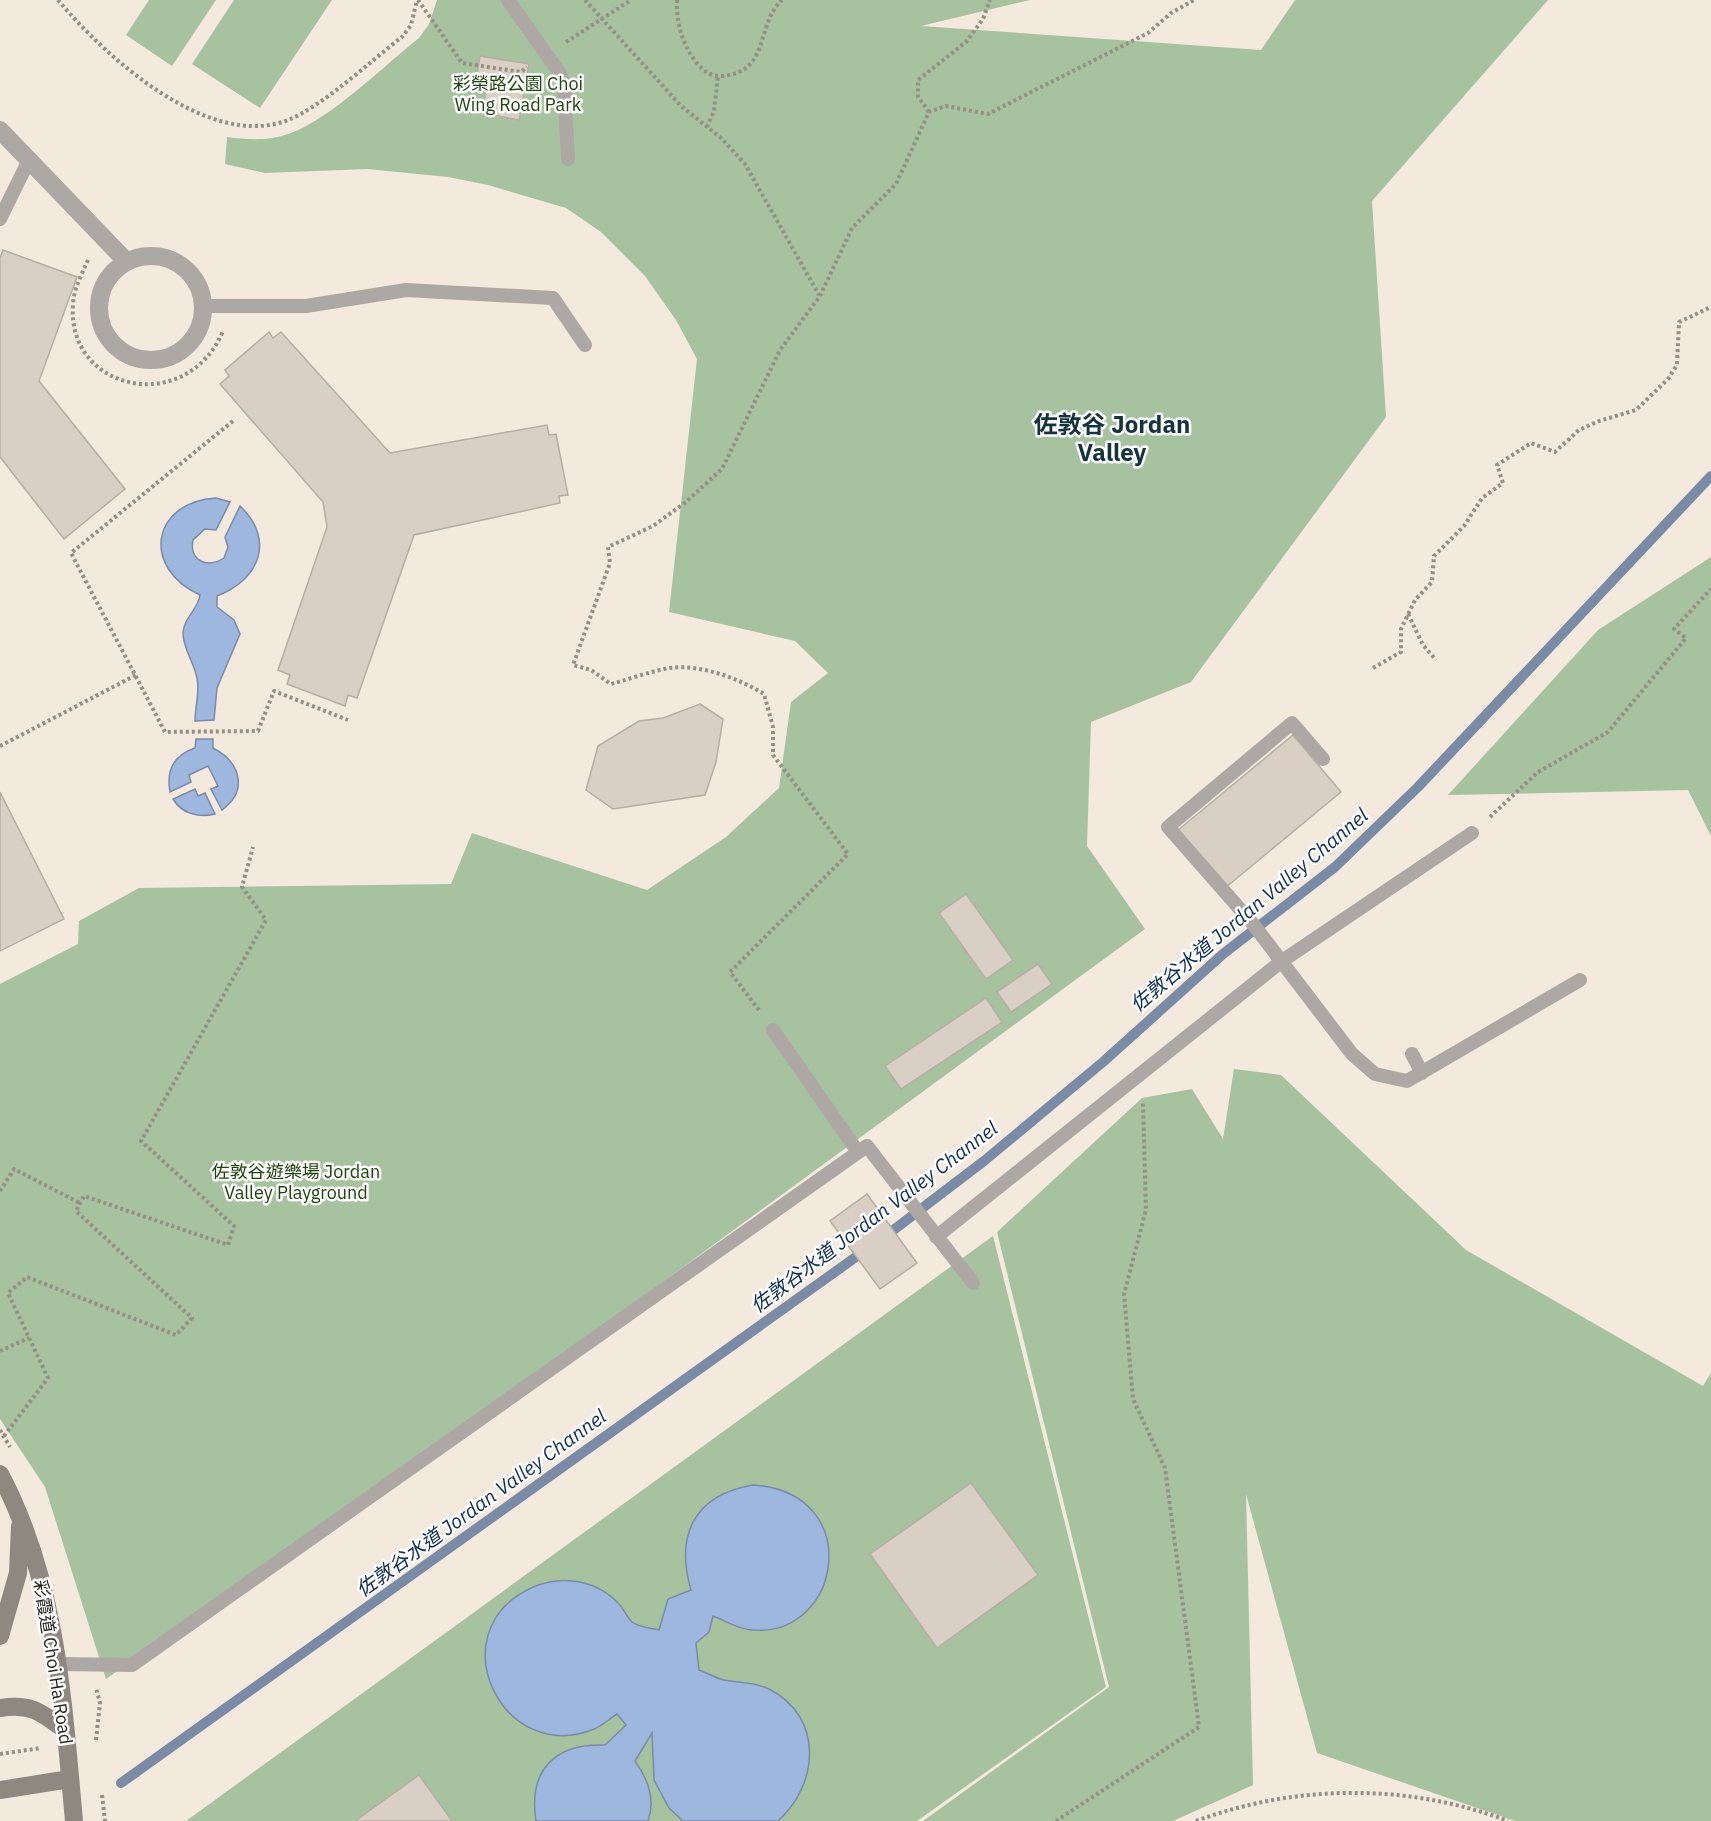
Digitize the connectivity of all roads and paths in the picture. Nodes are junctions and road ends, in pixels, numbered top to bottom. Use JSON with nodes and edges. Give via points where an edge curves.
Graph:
{"nodes":[{"id":1,"x":57,"y":0,"type":"edge"},
{"id":2,"x":418,"y":0,"type":"edge"},
{"id":3,"x":508,"y":0,"type":"edge"},
{"id":4,"x":585,"y":0,"type":"edge"},
{"id":5,"x":631,"y":0,"type":"edge"},
{"id":6,"x":677,"y":0,"type":"edge"},
{"id":7,"x":990,"y":0,"type":"edge"},
{"id":8,"x":1194,"y":0,"type":"edge"},
{"id":9,"x":779,"y":1,"type":"edge"},
{"id":10,"x":559,"y":47,"type":"dead end"},
{"id":11,"x":530,"y":65,"type":"dead end"},
{"id":12,"x":718,"y":76,"type":"junction"},
{"id":13,"x":929,"y":111,"type":"junction"},
{"id":14,"x":707,"y":127,"type":"junction"},
{"id":15,"x":0,"y":130,"type":"edge"},
{"id":16,"x":568,"y":159,"type":"dead end"},
{"id":17,"x":28,"y":162,"type":"junction"},
{"id":18,"x":0,"y":219,"type":"edge"},
{"id":19,"x":89,"y":249,"type":"dead end"},
{"id":20,"x":127,"y":262,"type":"junction"},
{"id":21,"x":820,"y":296,"type":"junction"},
{"id":22,"x":204,"y":306,"type":"junction"},
{"id":23,"x":225,"y":306,"type":"junction"},
{"id":24,"x":1711,"y":307,"type":"edge"},
{"id":25,"x":585,"y":345,"type":"dead end"},
{"id":26,"x":233,"y":421,"type":"dead end"},
{"id":27,"x":1711,"y":589,"type":"edge"},
{"id":28,"x":1408,"y":614,"type":"junction"},
{"id":29,"x":1436,"y":660,"type":"dead end"},
{"id":30,"x":1373,"y":668,"type":"dead end"},
{"id":31,"x":136,"y":675,"type":"junction"},
{"id":32,"x":348,"y":720,"type":"dead end"},
{"id":33,"x":0,"y":746,"type":"edge"},
{"id":34,"x":1323,"y":759,"type":"dead end"},
{"id":35,"x":1472,"y":833,"type":"joint"},
{"id":36,"x":253,"y":847,"type":"dead end"},
{"id":37,"x":1282,"y":961,"type":"junction"},
{"id":38,"x":1580,"y":980,"type":"dead end"},
{"id":39,"x":773,"y":1030,"type":"joint"},
{"id":40,"x":1412,"y":1054,"type":"dead end"},
{"id":41,"x":1142,"y":1070,"type":"junction"},
{"id":42,"x":1422,"y":1073,"type":"junction"},
{"id":43,"x":863,"y":1149,"type":"junction"},
{"id":44,"x":0,"y":1191,"type":"edge"},
{"id":45,"x":80,"y":1203,"type":"junction"},
{"id":46,"x":936,"y":1237,"type":"junction"},
{"id":47,"x":973,"y":1283,"type":"dead end"},
{"id":48,"x":29,"y":1338,"type":"junction"},
{"id":49,"x":0,"y":1351,"type":"edge"},
{"id":50,"x":0,"y":1430,"type":"edge"},
{"id":51,"x":0,"y":1474,"type":"edge"},
{"id":52,"x":21,"y":1512,"type":"junction"},
{"id":53,"x":0,"y":1635,"type":"edge"},
{"id":54,"x":58,"y":1664,"type":"junction"},
{"id":55,"x":0,"y":1708,"type":"edge"},
{"id":56,"x":65,"y":1730,"type":"junction"},
{"id":57,"x":70,"y":1779,"type":"junction"},
{"id":58,"x":0,"y":1790,"type":"edge"},
{"id":59,"x":74,"y":1821,"type":"edge"},
{"id":60,"x":1056,"y":1821,"type":"edge"},
{"id":61,"x":1196,"y":1821,"type":"edge"},
{"id":62,"x":1508,"y":1821,"type":"edge"}],
"edges":[{"from":1,"to":2,"type":"path","via":[[96,43],[161,92],[217,120],[259,127],[300,114],[403,36],[414,18]]},
{"from":2,"to":11,"type":"path","via":[[462,63],[521,72]]},
{"from":3,"to":16,"type":"lane","via":[[564,83]]},
{"from":4,"to":14,"type":"path","via":[[681,106]]},
{"from":5,"to":10,"type":"path"},
{"from":6,"to":12,"type":"path","via":[[678,21],[687,48],[705,72]]},
{"from":7,"to":13,"type":"path","via":[[983,19],[966,42],[918,80],[918,97]]},
{"from":8,"to":13,"type":"path","via":[[1171,13],[1149,33],[988,114],[946,106]]},
{"from":9,"to":12,"type":"path","via":[[770,13],[757,55],[734,75]]},
{"from":12,"to":14,"type":"path","via":[[714,111]]},
{"from":13,"to":21,"type":"path","via":[[896,184],[852,228]]},
{"from":14,"to":21,"type":"path","via":[[745,164]]},
{"from":15,"to":17,"type":"street"},
{"from":17,"to":18,"type":"lane"},
{"from":17,"to":20,"type":"street"},
{"from":19,"to":23,"type":"path","via":[[73,304],[77,333],[94,362],[122,380],[152,385],[170,382],[199,367],[223,331]]},
{"from":20,"to":22,"type":"street","via":[[143,256],[161,256],[177,263],[191,274]]},
{"from":20,"to":22,"type":"street","via":[[103,286],[98,303],[102,328],[117,349],[149,361],[182,351],[202,323]]},
{"from":21,"to":39,"type":"path","via":[[780,350],[722,470],[653,526],[608,547],[610,563],[573,665],[591,670],[611,684],[672,668],[718,673],[764,694],[773,727],[773,755],[848,854],[730,972]]},
{"from":22,"to":23,"type":"lane"},
{"from":23,"to":25,"type":"lane","via":[[306,306],[406,290],[554,298]]},
{"from":24,"to":28,"type":"path","via":[[1679,322],[1677,365],[1636,410],[1579,430],[1555,452],[1531,443],[1497,465],[1503,483],[1482,498],[1464,526],[1434,556],[1432,582]]},
{"from":26,"to":31,"type":"path","via":[[71,553]]},
{"from":27,"to":35,"type":"path","via":[[1674,629],[1686,638],[1608,732],[1538,772]]},
{"from":28,"to":29,"type":"path","via":[[1423,645]]},
{"from":28,"to":30,"type":"path","via":[[1401,629],[1401,652]]},
{"from":31,"to":32,"type":"path","via":[[165,732],[258,730],[274,691]]},
{"from":31,"to":33,"type":"path"},
{"from":34,"to":37,"type":"lane","via":[[1292,723],[1168,827]]},
{"from":35,"to":37,"type":"lane"},
{"from":36,"to":45,"type":"path","via":[[242,887],[266,920],[141,1141],[234,1226],[228,1245],[84,1196]]},
{"from":37,"to":41,"type":"lane"},
{"from":37,"to":42,"type":"lane","via":[[1352,1054],[1375,1074],[1407,1081]]},
{"from":38,"to":42,"type":"lane"},
{"from":39,"to":43,"type":"lane"},
{"from":40,"to":42,"type":"lane"},
{"from":41,"to":46,"type":"lane"},
{"from":41,"to":60,"type":"path","via":[[1146,1210],[1124,1294],[1133,1400],[1165,1467],[1199,1727]]},
{"from":43,"to":46,"type":"lane"},
{"from":43,"to":54,"type":"lane","via":[[132,1665]]},
{"from":44,"to":45,"type":"path","via":[[14,1169]]},
{"from":45,"to":48,"type":"path","via":[[76,1211],[192,1318],[176,1335],[27,1277],[8,1293]]},
{"from":46,"to":47,"type":"lane"},
{"from":48,"to":49,"type":"path"},
{"from":48,"to":50,"type":"path","via":[[48,1378],[4,1436]]},
{"from":51,"to":52,"type":"street","name":"彩霞道 Choi Ha Road"},
{"from":52,"to":53,"type":"street","via":[[18,1573]]},
{"from":52,"to":54,"type":"street","name":"彩霞道 Choi Ha Road","via":[[44,1584]]},
{"from":54,"to":56,"type":"street","name":"彩霞道 Choi Ha Road"},
{"from":55,"to":56,"type":"street","via":[[21,1705],[41,1712]]},
{"from":56,"to":57,"type":"street","name":"彩霞道 Choi Ha Road"},
{"from":57,"to":58,"type":"street"},
{"from":57,"to":59,"type":"street","name":"彩霞道 Choi Ha Road"},
{"from":61,"to":62,"type":"path","via":[[1280,1798],[1335,1793],[1395,1794],[1443,1802]]}]}
